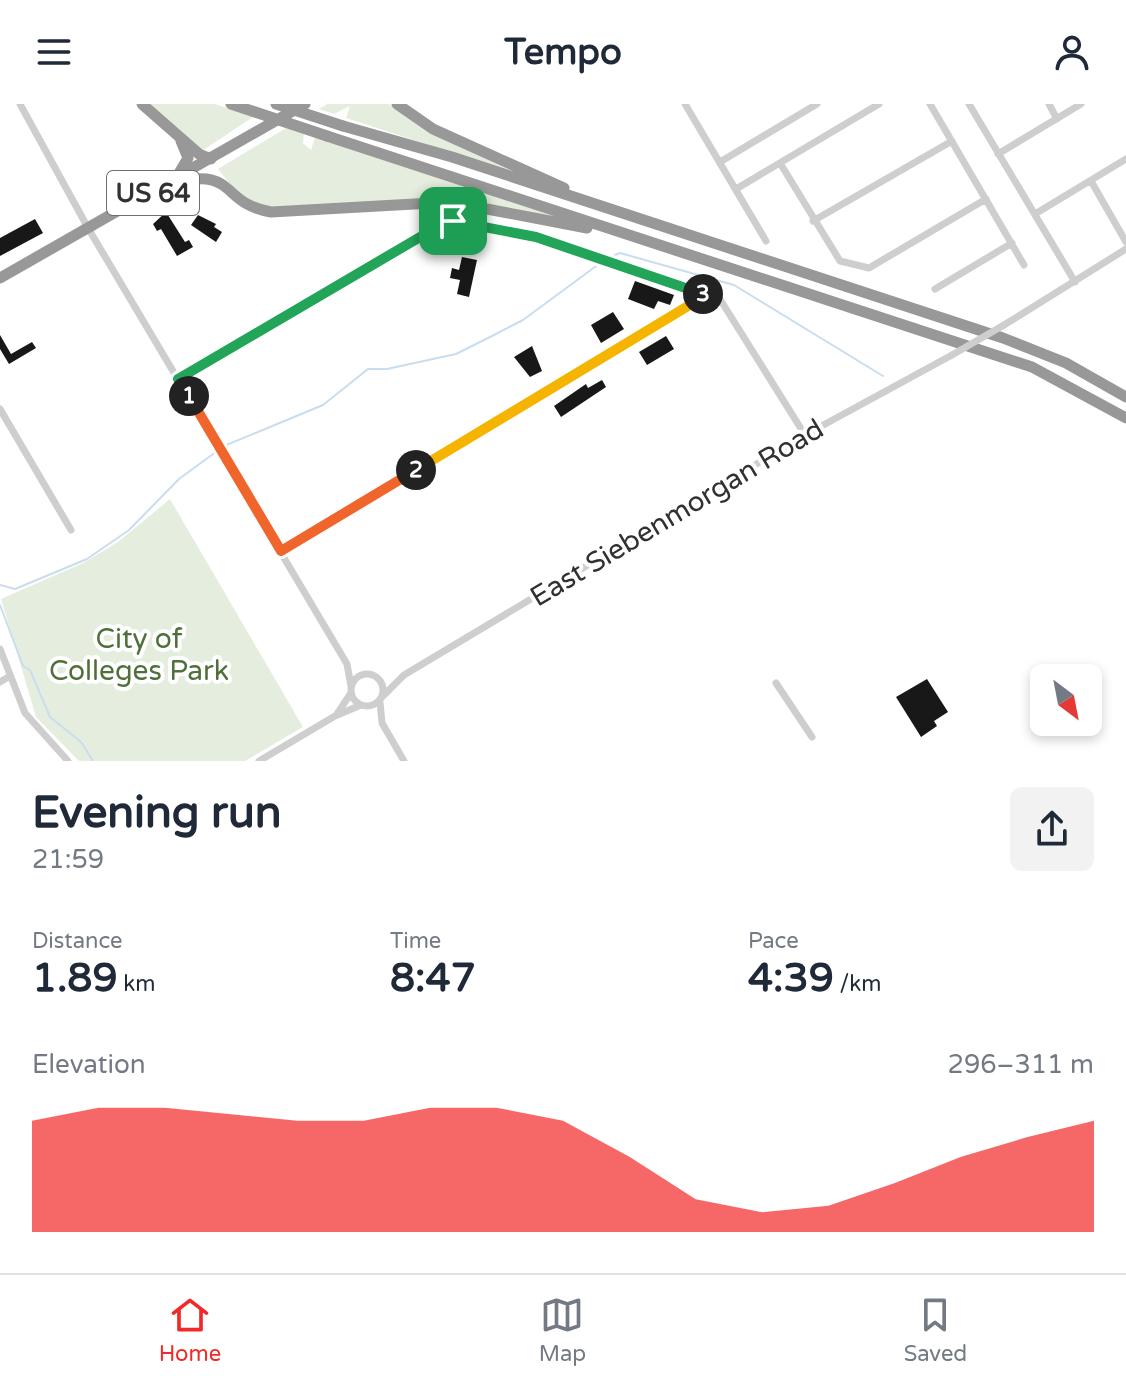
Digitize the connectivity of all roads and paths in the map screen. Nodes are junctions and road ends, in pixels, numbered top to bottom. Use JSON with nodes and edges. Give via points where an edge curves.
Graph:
{"nodes":[{"id":1,"x":20,"y":104,"type":"edge"},
{"id":2,"x":142,"y":104,"type":"edge"},
{"id":3,"x":231,"y":104,"type":"edge"},
{"id":4,"x":276,"y":104,"type":"edge"},
{"id":5,"x":305,"y":104,"type":"edge"},
{"id":6,"x":397,"y":104,"type":"edge"},
{"id":7,"x":685,"y":104,"type":"edge"},
{"id":8,"x":817,"y":104,"type":"edge"},
{"id":9,"x":879,"y":104,"type":"edge"},
{"id":10,"x":930,"y":104,"type":"edge"},
{"id":11,"x":969,"y":104,"type":"edge"},
{"id":12,"x":1049,"y":104,"type":"edge"},
{"id":13,"x":1081,"y":104,"type":"edge"},
{"id":14,"x":1057,"y":119,"type":"junction"},
{"id":15,"x":167,"y":126,"type":"junction"},
{"id":16,"x":952,"y":141,"type":"junction"},
{"id":17,"x":998,"y":154,"type":"junction"},
{"id":18,"x":214,"y":158,"type":"junction"},
{"id":19,"x":1126,"y":159,"type":"edge"},
{"id":20,"x":720,"y":162,"type":"junction"},
{"id":21,"x":780,"y":163,"type":"junction"},
{"id":22,"x":1091,"y":181,"type":"junction"},
{"id":23,"x":220,"y":182,"type":"junction"},
{"id":24,"x":170,"y":184,"type":"junction"},
{"id":25,"x":736,"y":189,"type":"junction"},
{"id":26,"x":986,"y":199,"type":"junction"},
{"id":27,"x":620,"y":212,"type":"junction"},
{"id":28,"x":1035,"y":214,"type":"junction"},
{"id":29,"x":813,"y":221,"type":"junction"},
{"id":30,"x":88,"y":228,"type":"junction"},
{"id":31,"x":640,"y":238,"type":"junction"},
{"id":32,"x":766,"y":241,"type":"dead end"},
{"id":33,"x":1126,"y":242,"type":"edge"},
{"id":34,"x":1012,"y":243,"type":"junction"},
{"id":35,"x":1126,"y":249,"type":"edge"},
{"id":36,"x":1024,"y":265,"type":"dead end"},
{"id":37,"x":0,"y":278,"type":"edge"},
{"id":38,"x":1075,"y":282,"type":"junction"},
{"id":39,"x":935,"y":289,"type":"dead end"},
{"id":40,"x":705,"y":292,"type":"junction"},
{"id":41,"x":178,"y":379,"type":"junction"},
{"id":42,"x":1126,"y":397,"type":"edge"},
{"id":43,"x":0,"y":409,"type":"edge"},
{"id":44,"x":1126,"y":418,"type":"edge"},
{"id":45,"x":805,"y":435,"type":"junction"},
{"id":46,"x":71,"y":530,"type":"dead end"},
{"id":47,"x":281,"y":551,"type":"junction"},
{"id":48,"x":0,"y":649,"type":"edge"},
{"id":49,"x":347,"y":664,"type":"junction"},
{"id":50,"x":363,"y":675,"type":"junction"},
{"id":51,"x":404,"y":675,"type":"junction"},
{"id":52,"x":10,"y":676,"type":"junction"},
{"id":53,"x":374,"y":676,"type":"junction"},
{"id":54,"x":0,"y":682,"type":"edge"},
{"id":55,"x":776,"y":683,"type":"dead end"},
{"id":56,"x":351,"y":689,"type":"junction"},
{"id":57,"x":381,"y":698,"type":"junction"},
{"id":58,"x":362,"y":706,"type":"junction"},
{"id":59,"x":335,"y":716,"type":"junction"},
{"id":60,"x":382,"y":723,"type":"junction"},
{"id":61,"x":812,"y":737,"type":"dead end"},
{"id":62,"x":68,"y":761,"type":"edge"},
{"id":63,"x":259,"y":761,"type":"edge"},
{"id":64,"x":404,"y":761,"type":"edge"}],
"edges":[{"from":1,"to":30,"type":"street"},
{"from":2,"to":15,"type":"highway"},
{"from":3,"to":31,"type":"highway","bridge":true},
{"from":4,"to":27,"type":"highway","bridge":true},
{"from":5,"to":18,"type":"highway","number":"US 64"},
{"from":6,"to":27,"type":"highway","via":[[433,129]]},
{"from":7,"to":20,"type":"street"},
{"from":8,"to":20,"type":"street"},
{"from":9,"to":21,"type":"street"},
{"from":10,"to":16,"type":"street"},
{"from":11,"to":17,"type":"street"},
{"from":12,"to":14,"type":"street"},
{"from":13,"to":14,"type":"street"},
{"from":14,"to":17,"type":"street"},
{"from":15,"to":18,"type":"highway","via":[[199,154]]},
{"from":15,"to":24,"type":"highway","via":[[188,156]]},
{"from":16,"to":26,"type":"street"},
{"from":16,"to":29,"type":"street"},
{"from":17,"to":28,"type":"street"},
{"from":18,"to":23,"type":"highway"},
{"from":18,"to":24,"type":"highway","number":"US 64"},
{"from":19,"to":22,"type":"street"},
{"from":20,"to":25,"type":"street"},
{"from":21,"to":25,"type":"street"},
{"from":21,"to":29,"type":"street"},
{"from":22,"to":28,"type":"street"},
{"from":22,"to":33,"type":"street"},
{"from":23,"to":24,"type":"highway","via":[[198,177]]},
{"from":23,"to":31,"type":"highway","via":[[245,203],[268,211],[450,202]]},
{"from":24,"to":30,"type":"highway","number":"US 64"},
{"from":25,"to":32,"type":"street"},
{"from":26,"to":29,"type":"street","via":[[869,268],[840,261]]},
{"from":26,"to":34,"type":"street"},
{"from":27,"to":42,"type":"highway","via":[[1036,350]]},
{"from":28,"to":38,"type":"street"},
{"from":30,"to":37,"type":"highway","number":"US 64"},
{"from":30,"to":41,"type":"street"},
{"from":31,"to":44,"type":"highway","via":[[1032,367]]},
{"from":34,"to":36,"type":"street"},
{"from":34,"to":39,"type":"street"},
{"from":35,"to":38,"type":"street","name":"East Siebenmorgan Road"},
{"from":38,"to":45,"type":"street","name":"East Siebenmorgan Road","bridge":true},
{"from":40,"to":41,"type":"street","via":[[536,237],[449,221]]},
{"from":40,"to":45,"type":"street","via":[[727,304]]},
{"from":40,"to":47,"type":"street"},
{"from":41,"to":47,"type":"street"},
{"from":43,"to":46,"type":"street"},
{"from":45,"to":51,"type":"street","name":"East Siebenmorgan Road"},
{"from":47,"to":49,"type":"street"},
{"from":48,"to":52,"type":"street"},
{"from":49,"to":50,"type":"street"},
{"from":49,"to":56,"type":"street"},
{"from":50,"to":53,"type":"street"},
{"from":50,"to":56,"type":"street"},
{"from":51,"to":53,"type":"street","name":"East Siebenmorgan Road"},
{"from":51,"to":57,"type":"street","name":"East Siebenmorgan Road"},
{"from":52,"to":54,"type":"street"},
{"from":52,"to":62,"type":"street","via":[[25,713]]},
{"from":53,"to":57,"type":"street","via":[[381,682]]},
{"from":55,"to":61,"type":"street"},
{"from":56,"to":58,"type":"street"},
{"from":56,"to":59,"type":"street"},
{"from":57,"to":58,"type":"street"},
{"from":57,"to":60,"type":"street"},
{"from":58,"to":59,"type":"street"},
{"from":58,"to":60,"type":"street"},
{"from":59,"to":63,"type":"street"},
{"from":60,"to":64,"type":"street"}]}
